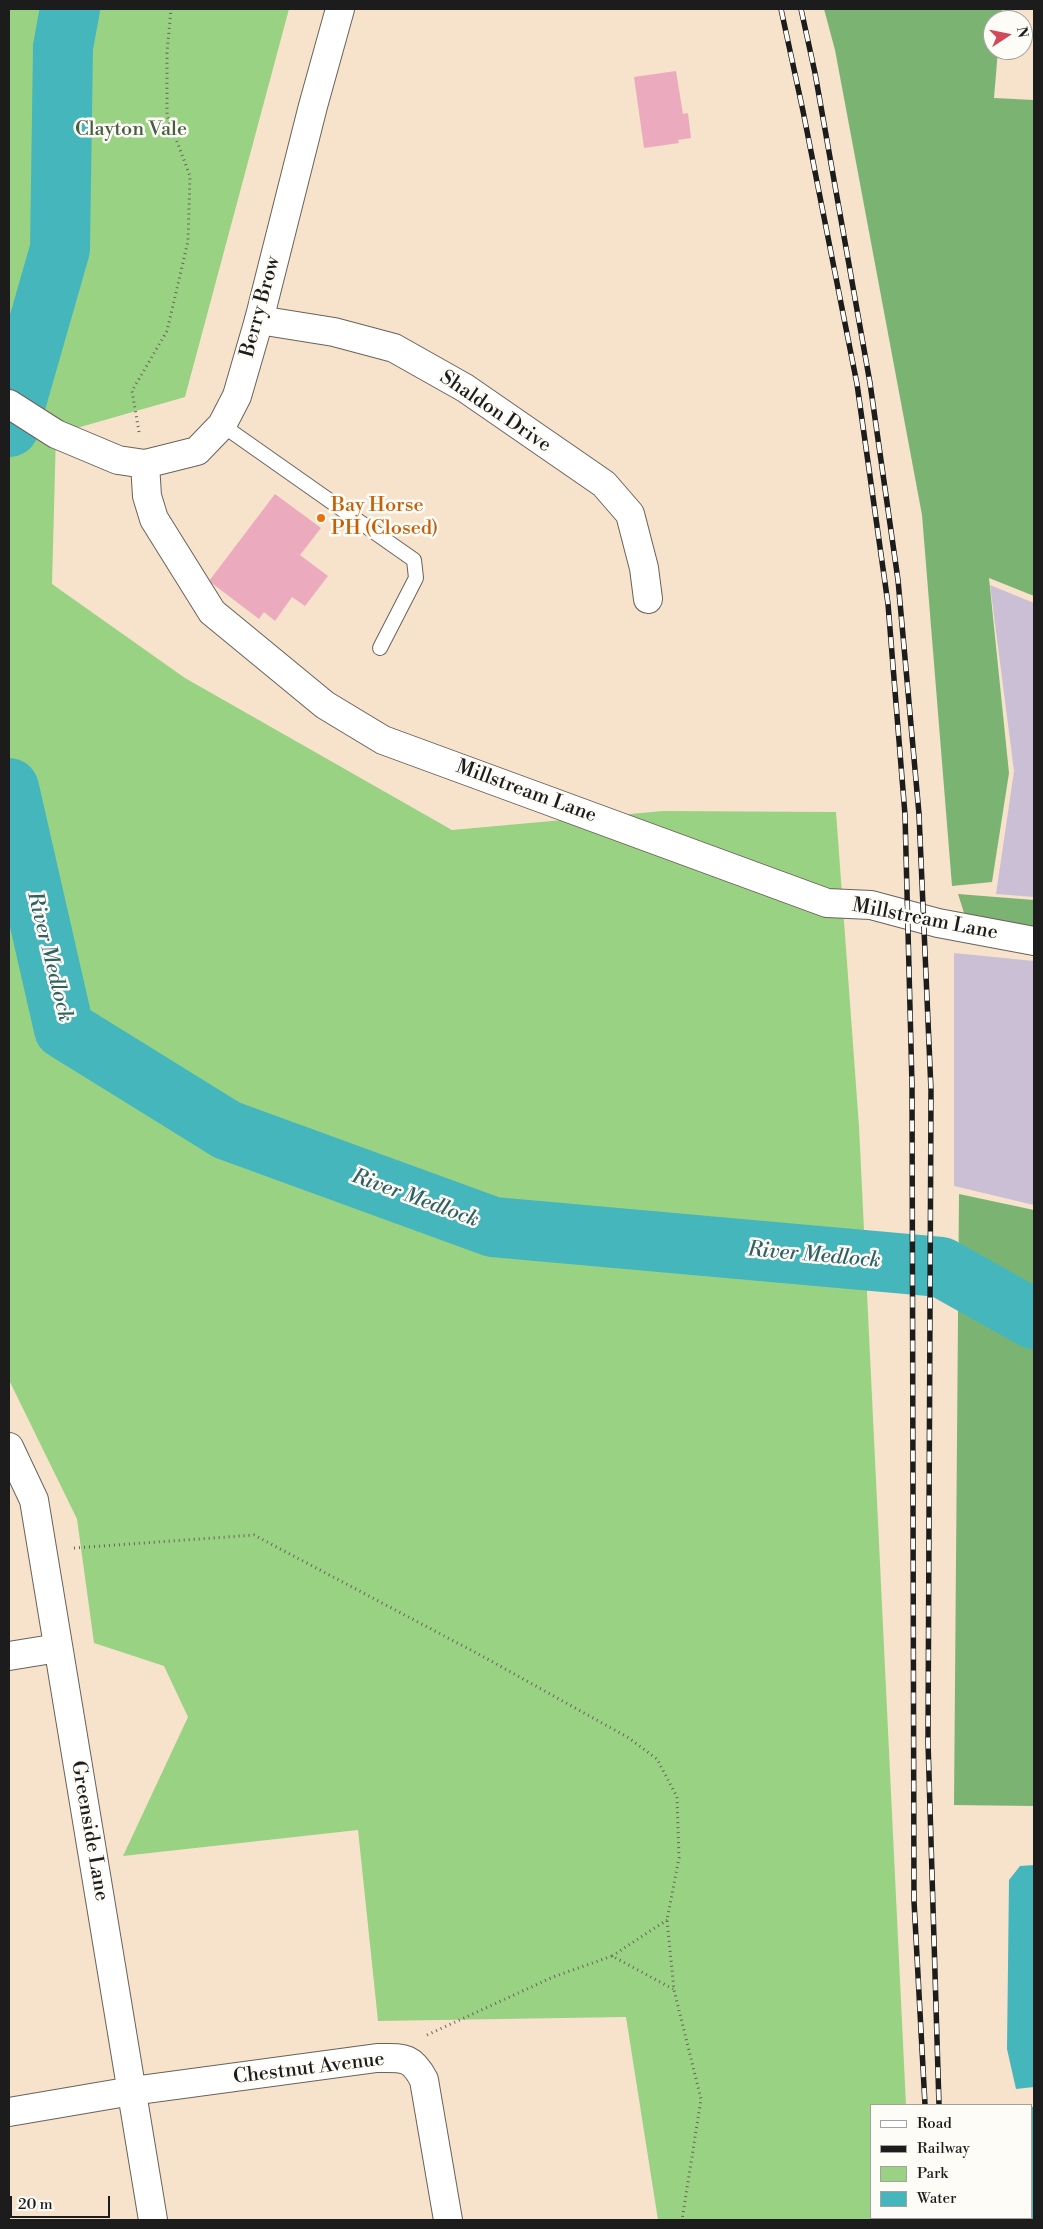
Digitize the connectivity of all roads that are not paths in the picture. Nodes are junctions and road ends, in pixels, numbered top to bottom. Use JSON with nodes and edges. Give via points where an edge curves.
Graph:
{"nodes":[{"id":1,"x":340,"y":9,"type":"edge"},
{"id":2,"x":259,"y":320,"type":"junction"},
{"id":3,"x":9,"y":404,"type":"edge"},
{"id":4,"x":222,"y":425,"type":"junction"},
{"id":5,"x":145,"y":464,"type":"junction"},
{"id":6,"x":648,"y":599,"type":"dead end"},
{"id":7,"x":380,"y":648,"type":"dead end"},
{"id":8,"x":1034,"y":941,"type":"edge"},
{"id":9,"x":9,"y":1447,"type":"edge"},
{"id":10,"x":58,"y":1648,"type":"junction"},
{"id":11,"x":9,"y":1656,"type":"edge"},
{"id":12,"x":132,"y":2091,"type":"junction"},
{"id":13,"x":9,"y":2112,"type":"edge"},
{"id":14,"x":153,"y":2220,"type":"edge"},
{"id":15,"x":448,"y":2220,"type":"edge"}],
"edges":[{"from":1,"to":2,"type":"street","name":"Berry Brow"},
{"from":2,"to":4,"type":"street","name":"Berry Brow","via":[[237,396]]},
{"from":2,"to":6,"type":"street","name":"Shaldon Drive","via":[[334,332],[394,348],[465,388],[604,484],[630,514],[644,568]]},
{"from":3,"to":5,"type":"street","name":"Berry Brow","via":[[56,434],[118,460]]},
{"from":4,"to":5,"type":"street","name":"Berry Brow","via":[[197,451]]},
{"from":4,"to":7,"type":"lane","via":[[414,560],[416,578]]},
{"from":5,"to":8,"type":"street","name":"Millstream Lane","via":[[147,496],[154,519],[212,612],[325,705],[383,740],[827,903],[871,905],[938,923]]},
{"from":9,"to":10,"type":"street","name":"Greenside Lane","via":[[34,1500]]},
{"from":10,"to":11,"type":"street"},
{"from":10,"to":12,"type":"street","name":"Greenside Lane"},
{"from":12,"to":13,"type":"street","name":"Chestnut Avenue"},
{"from":12,"to":14,"type":"street","name":"Greenside Lane"},
{"from":12,"to":15,"type":"street","name":"Chestnut Avenue","via":[[377,2058],[405,2058],[417,2066],[424,2080]]}]}
